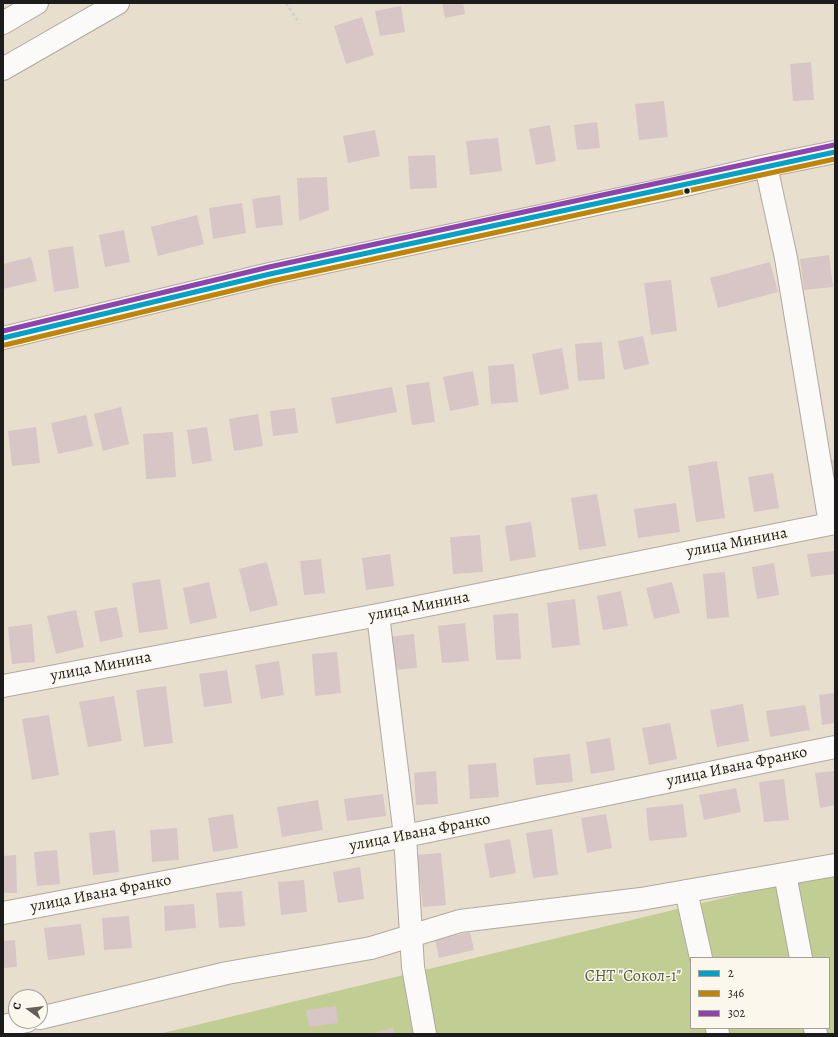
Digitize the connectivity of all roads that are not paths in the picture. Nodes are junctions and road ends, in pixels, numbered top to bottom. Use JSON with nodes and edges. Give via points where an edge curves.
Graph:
{"nodes":[{"id":1,"x":37,"y":3,"type":"edge"},
{"id":2,"x":118,"y":3,"type":"edge"},
{"id":3,"x":3,"y":23,"type":"edge"},
{"id":4,"x":3,"y":69,"type":"edge"},
{"id":5,"x":835,"y":152,"type":"edge"},
{"id":6,"x":766,"y":166,"type":"junction"},
{"id":7,"x":3,"y":338,"type":"edge"},
{"id":8,"x":833,"y":524,"type":"edge"},
{"id":9,"x":378,"y":615,"type":"junction"},
{"id":10,"x":3,"y":686,"type":"edge"},
{"id":11,"x":835,"y":747,"type":"edge"},
{"id":12,"x":405,"y":836,"type":"junction"},
{"id":13,"x":835,"y":865,"type":"edge"},
{"id":14,"x":785,"y":874,"type":"junction"},
{"id":15,"x":686,"y":891,"type":"junction"},
{"id":16,"x":3,"y":913,"type":"edge"},
{"id":17,"x":410,"y":937,"type":"junction"},
{"id":18,"x":701,"y":957,"type":"edge"},
{"id":19,"x":801,"y":957,"type":"edge"},
{"id":20,"x":48,"y":1018,"type":"edge"},
{"id":21,"x":425,"y":1034,"type":"edge"}],
"edges":[{"from":1,"to":3,"type":"main road"},
{"from":2,"to":4,"type":"main road"},
{"from":5,"to":6,"type":"main road"},
{"from":6,"to":7,"type":"main road","via":[[270,274]]},
{"from":6,"to":8,"type":"main road","via":[[786,258]]},
{"from":8,"to":9,"type":"main road","name":"улица Минина"},
{"from":9,"to":10,"type":"main road","name":"улица Минина"},
{"from":9,"to":12,"type":"main road"},
{"from":11,"to":12,"type":"main road","name":"улица Ивана Франко"},
{"from":12,"to":16,"type":"main road","name":"улица Ивана Франко"},
{"from":12,"to":17,"type":"main road"},
{"from":13,"to":14,"type":"main road"},
{"from":14,"to":15,"type":"main road"},
{"from":14,"to":19,"type":"main road"},
{"from":15,"to":17,"type":"main road","via":[[641,899],[460,921]]},
{"from":15,"to":18,"type":"main road"},
{"from":17,"to":20,"type":"main road","via":[[371,948],[227,972]]},
{"from":17,"to":21,"type":"main road"}]}
